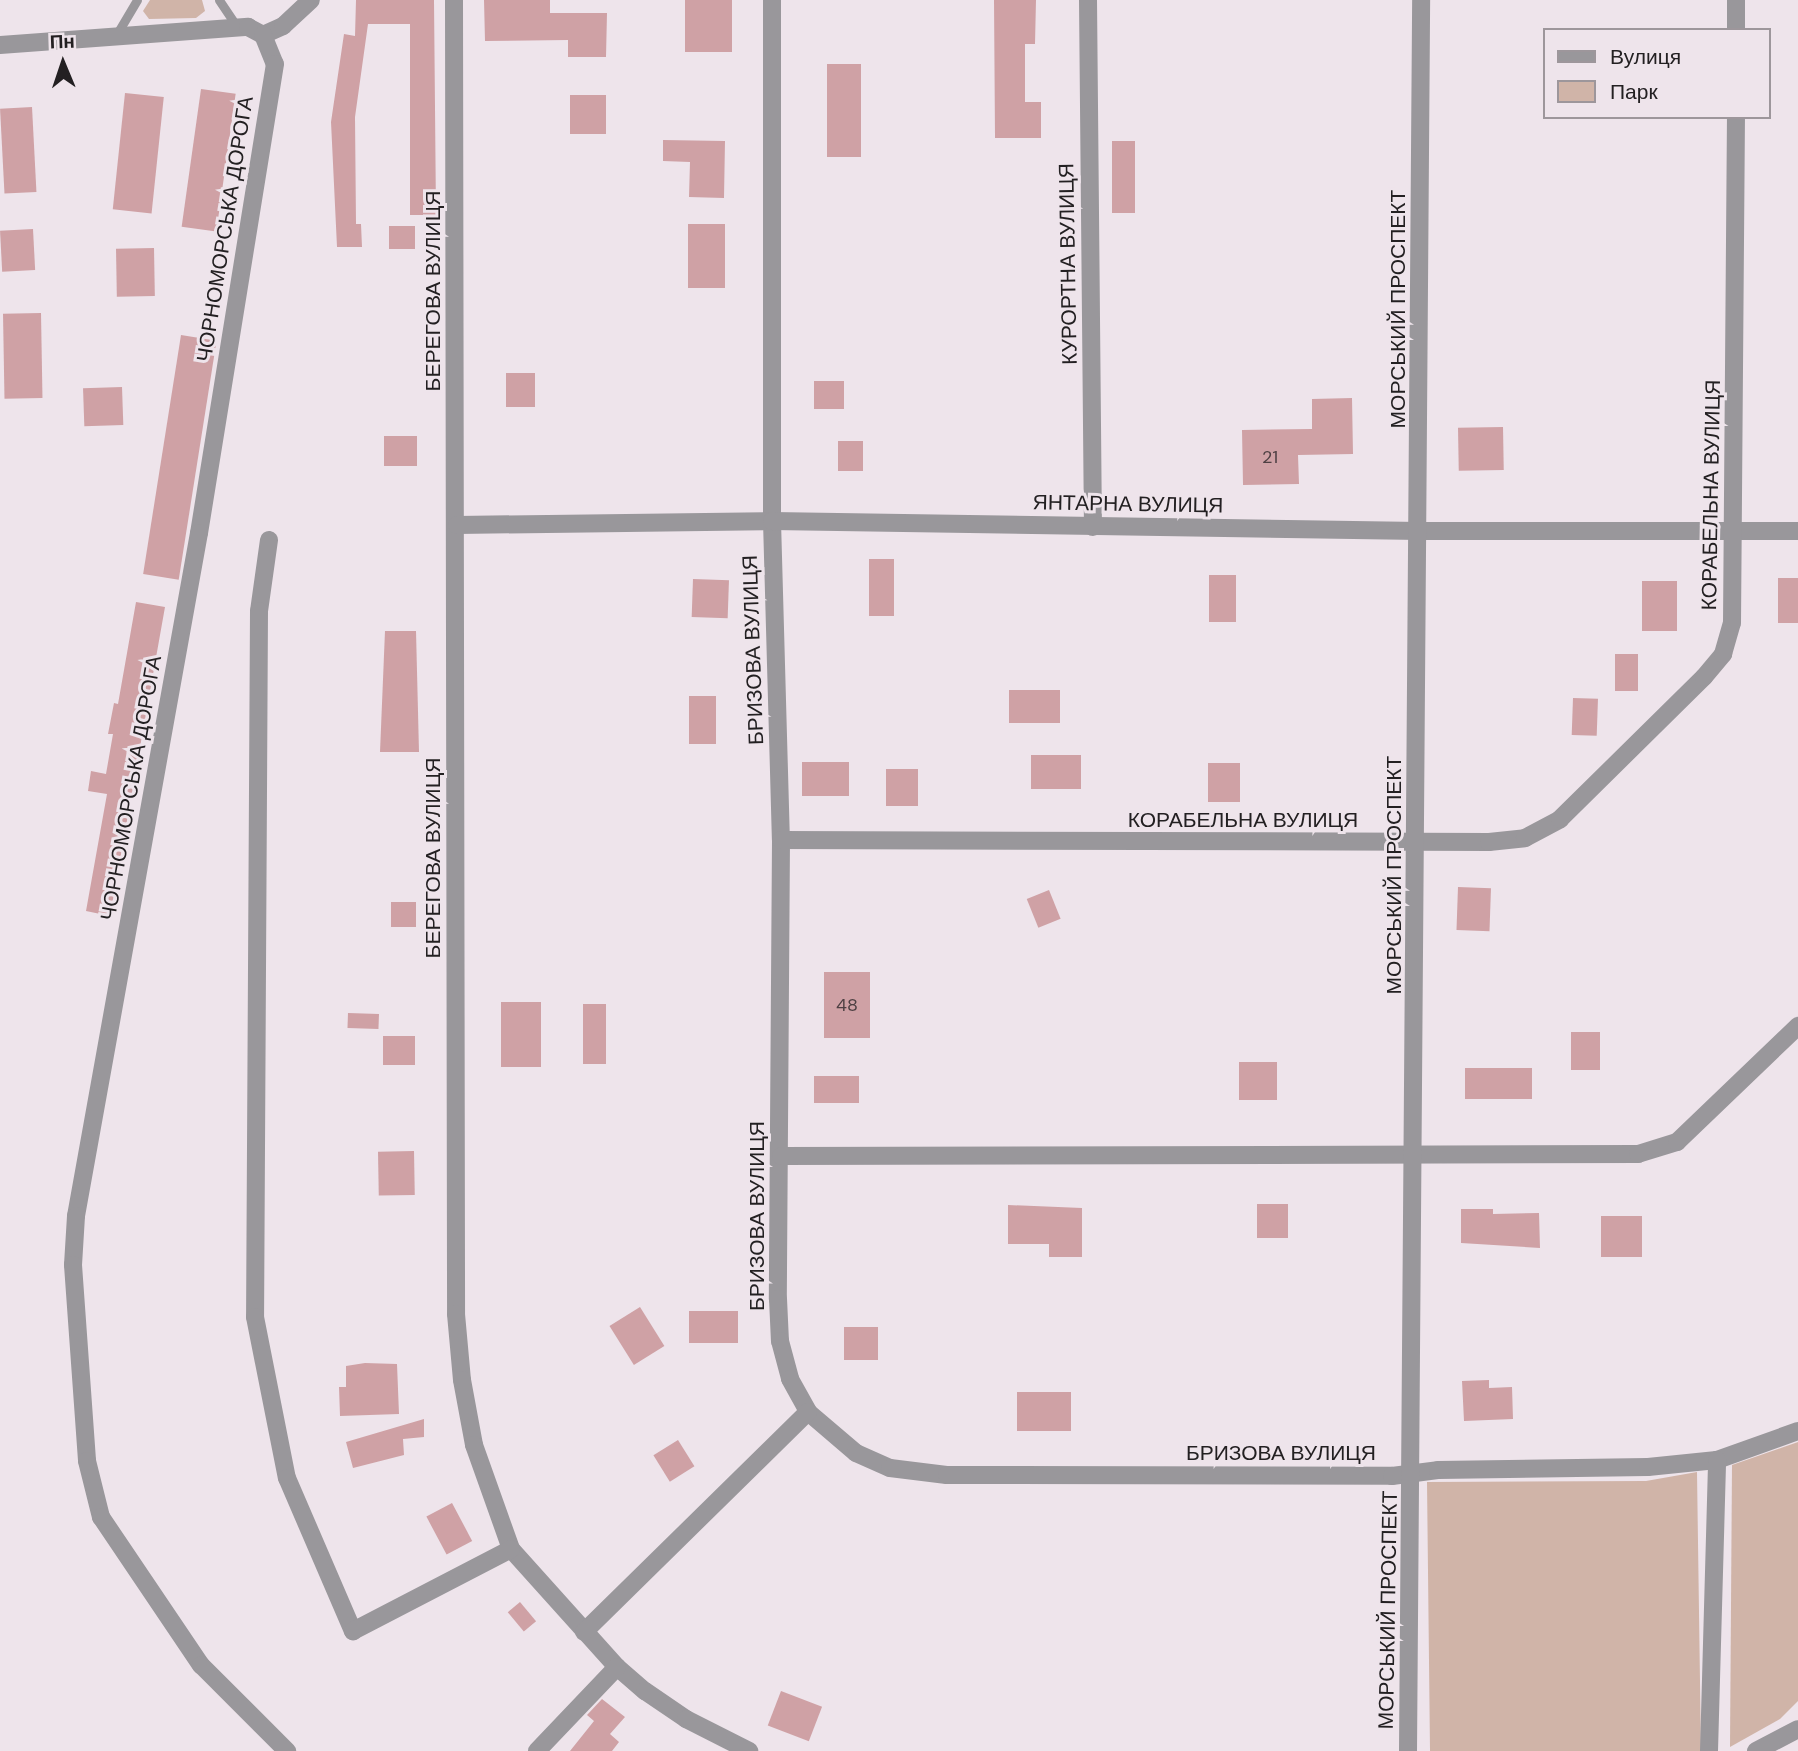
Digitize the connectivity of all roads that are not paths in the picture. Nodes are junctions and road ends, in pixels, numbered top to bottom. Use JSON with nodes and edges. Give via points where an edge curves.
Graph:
{"nodes":[{"id":1,"x":137,"y":0,"type":"edge"},
{"id":2,"x":219,"y":0,"type":"edge"},
{"id":3,"x":311,"y":0,"type":"edge"},
{"id":4,"x":454,"y":0,"type":"edge"},
{"id":5,"x":772,"y":0,"type":"edge"},
{"id":6,"x":1088,"y":0,"type":"edge"},
{"id":7,"x":1421,"y":0,"type":"edge"},
{"id":8,"x":1736,"y":0,"type":"edge"},
{"id":9,"x":238,"y":28,"type":"junction"},
{"id":10,"x":1736,"y":28,"type":"edge"},
{"id":11,"x":263,"y":35,"type":"junction"},
{"id":12,"x":115,"y":37,"type":"junction"},
{"id":13,"x":0,"y":45,"type":"edge"},
{"id":14,"x":1736,"y":119,"type":"edge"},
{"id":15,"x":772,"y":521,"type":"junction"},
{"id":16,"x":457,"y":526,"type":"junction"},
{"id":17,"x":1093,"y":527,"type":"junction"},
{"id":18,"x":1420,"y":531,"type":"junction"},
{"id":19,"x":1736,"y":531,"type":"junction"},
{"id":20,"x":1798,"y":531,"type":"edge"},
{"id":21,"x":269,"y":540,"type":"dead end"},
{"id":22,"x":781,"y":840,"type":"junction"},
{"id":23,"x":1417,"y":843,"type":"junction"},
{"id":24,"x":1798,"y":1026,"type":"edge"},
{"id":25,"x":1415,"y":1155,"type":"junction"},
{"id":26,"x":780,"y":1156,"type":"junction"},
{"id":27,"x":808,"y":1412,"type":"junction"},
{"id":28,"x":1798,"y":1431,"type":"edge"},
{"id":29,"x":1717,"y":1460,"type":"junction"},
{"id":30,"x":1412,"y":1472,"type":"junction"},
{"id":31,"x":511,"y":1549,"type":"junction"},
{"id":32,"x":584,"y":1632,"type":"junction"},
{"id":33,"x":617,"y":1667,"type":"junction"},
{"id":34,"x":1798,"y":1729,"type":"edge"},
{"id":35,"x":287,"y":1751,"type":"edge"},
{"id":36,"x":537,"y":1751,"type":"edge"},
{"id":37,"x":749,"y":1751,"type":"edge"},
{"id":38,"x":1408,"y":1751,"type":"edge"},
{"id":39,"x":1709,"y":1751,"type":"edge"},
{"id":40,"x":1756,"y":1751,"type":"edge"}],
"edges":[{"from":1,"to":12,"type":"lane"},
{"from":2,"to":9,"type":"lane"},
{"from":3,"to":11,"type":"street","via":[[283,26]]},
{"from":4,"to":16,"type":"street","name":"БЕРЕГОВА ВУЛИЦЯ"},
{"from":5,"to":15,"type":"street","name":"БРИЗОВА ВУЛИЦЯ"},
{"from":6,"to":17,"type":"street","name":"КУРОРТНА ВУЛИЦЯ"},
{"from":7,"to":18,"type":"street","name":"МОРСЬКИЙ ПРОСПЕКТ"},
{"from":8,"to":10,"type":"street"},
{"from":9,"to":11,"type":"street"},
{"from":9,"to":12,"type":"street"},
{"from":11,"to":35,"type":"street","name":"ЧОРНОМОРСЬКА ДОРОГА","via":[[275,64],[199,533],[76,1216],[73,1265],[87,1461],[101,1517],[201,1665]]},
{"from":12,"to":13,"type":"street"},
{"from":14,"to":19,"type":"street","name":"КОРАБЕЛЬНА ВУЛИЦЯ"},
{"from":15,"to":16,"type":"street","name":"ЯНТАРНА ВУЛИЦЯ"},
{"from":15,"to":17,"type":"street","name":"ЯНТАРНА ВУЛИЦЯ"},
{"from":15,"to":22,"type":"street","name":"БРИЗОВА ВУЛИЦЯ"},
{"from":16,"to":31,"type":"street","name":"БЕРЕГОВА ВУЛИЦЯ","via":[[456,1314],[474,1445]]},
{"from":17,"to":18,"type":"street","name":"ЯНТАРНА ВУЛИЦЯ"},
{"from":18,"to":19,"type":"street","name":"ЯНТАРНА ВУЛИЦЯ"},
{"from":18,"to":23,"type":"street","name":"МОРСЬКИЙ ПРОСПЕКТ"},
{"from":19,"to":20,"type":"street","name":"ЯНТАРНА ВУЛИЦЯ"},
{"from":19,"to":23,"type":"street","name":"КОРАБЕЛЬНА ВУЛИЦЯ","via":[[1732,623],[1723,654],[1560,819],[1525,838]]},
{"from":21,"to":31,"type":"street","via":[[259,611],[255,1317],[287,1478],[353,1631]]},
{"from":22,"to":23,"type":"street","name":"КОРАБЕЛЬНА ВУЛИЦЯ"},
{"from":22,"to":26,"type":"street","name":"БРИЗОВА ВУЛИЦЯ"},
{"from":23,"to":25,"type":"street","name":"МОРСЬКИЙ ПРОСПЕКТ"},
{"from":24,"to":25,"type":"street","via":[[1677,1142],[1638,1154],[1592,1157]]},
{"from":25,"to":26,"type":"street"},
{"from":25,"to":30,"type":"street","name":"МОРСЬКИЙ ПРОСПЕКТ"},
{"from":26,"to":27,"type":"street","name":"БРИЗОВА ВУЛИЦЯ","via":[[780,1341],[790,1379]]},
{"from":27,"to":30,"type":"street","name":"БРИЗОВА ВУЛИЦЯ","via":[[856,1453],[890,1468],[947,1475]]},
{"from":27,"to":32,"type":"street"},
{"from":28,"to":29,"type":"street","name":"БРИЗОВА ВУЛИЦЯ"},
{"from":29,"to":30,"type":"street","name":"БРИЗОВА ВУЛИЦЯ","via":[[1648,1467]]},
{"from":29,"to":39,"type":"street"},
{"from":30,"to":38,"type":"street","name":"МОРСЬКИЙ ПРОСПЕКТ"},
{"from":31,"to":32,"type":"street","name":"БЕРЕГОВА ВУЛИЦЯ"},
{"from":32,"to":33,"type":"street","name":"БЕРЕГОВА ВУЛИЦЯ"},
{"from":33,"to":36,"type":"street"},
{"from":33,"to":37,"type":"street","name":"БЕРЕГОВА ВУЛИЦЯ","via":[[685,1719]]},
{"from":34,"to":40,"type":"street"}]}
